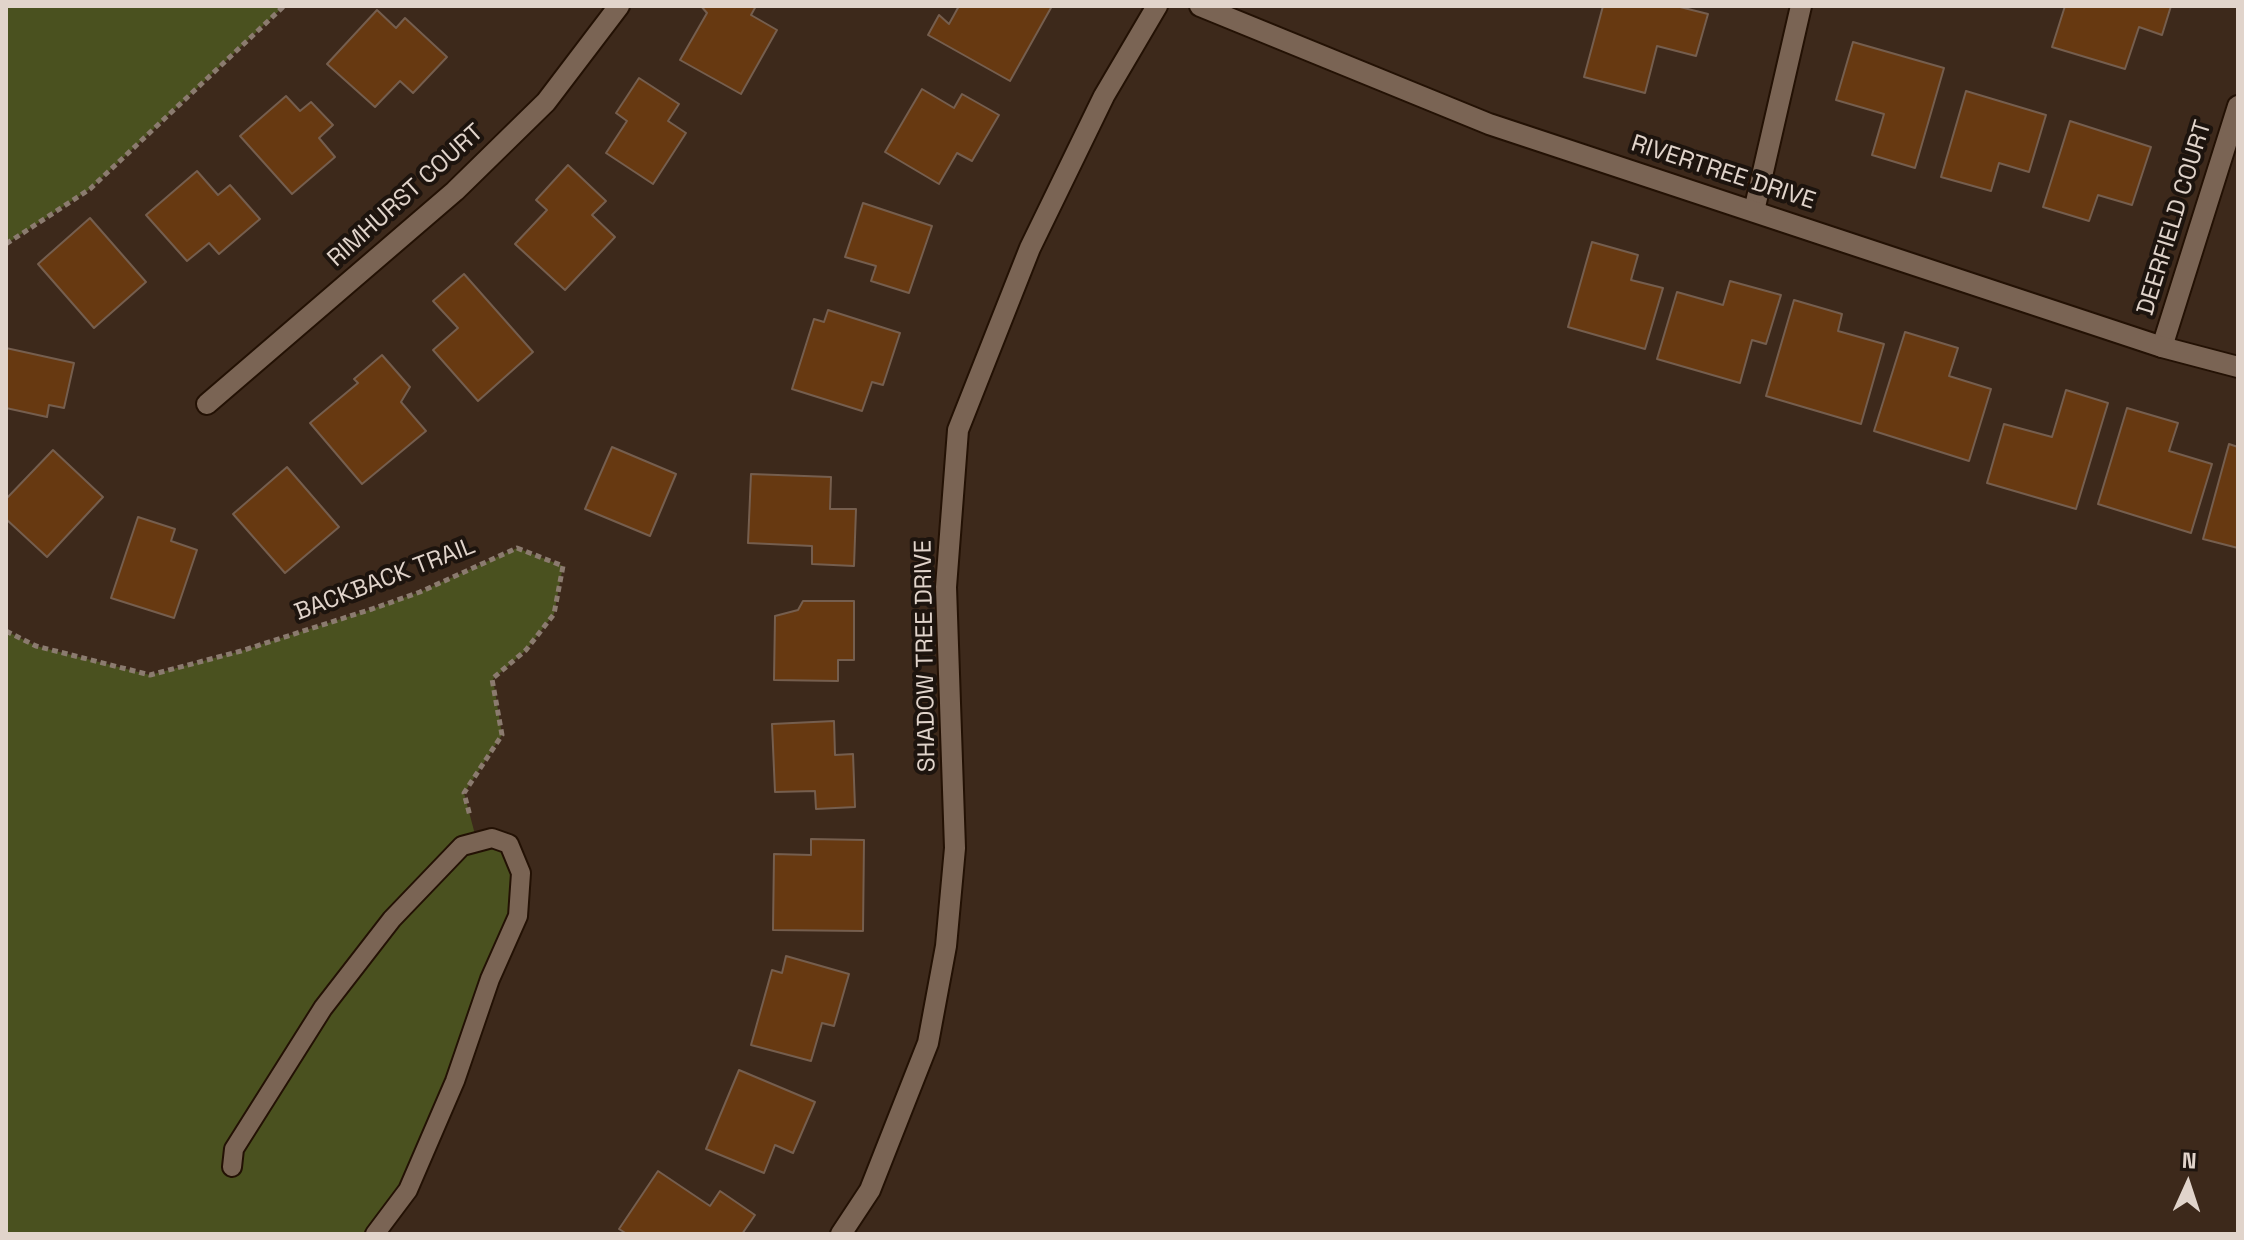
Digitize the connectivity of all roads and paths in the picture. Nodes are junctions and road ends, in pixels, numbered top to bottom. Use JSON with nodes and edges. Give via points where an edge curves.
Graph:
{"nodes":[{"id":1,"x":284,"y":6,"type":"edge"},
{"id":2,"x":619,"y":6,"type":"edge"},
{"id":3,"x":1157,"y":6,"type":"edge"},
{"id":4,"x":1200,"y":6,"type":"edge"},
{"id":5,"x":1801,"y":6,"type":"edge"},
{"id":6,"x":2238,"y":106,"type":"edge"},
{"id":7,"x":1754,"y":211,"type":"junction"},
{"id":8,"x":6,"y":244,"type":"edge"},
{"id":9,"x":2162,"y":347,"type":"junction"},
{"id":10,"x":2238,"y":367,"type":"edge"},
{"id":11,"x":207,"y":404,"type":"dead end"},
{"id":12,"x":6,"y":631,"type":"edge"},
{"id":13,"x":477,"y":842,"type":"junction"},
{"id":14,"x":232,"y":1167,"type":"dead end"},
{"id":15,"x":375,"y":1234,"type":"edge"},
{"id":16,"x":841,"y":1234,"type":"edge"}],
"edges":[{"from":1,"to":8,"type":"path","via":[[90,189]]},
{"from":2,"to":11,"type":"street","name":"RIMHURST COURT","via":[[546,102],[455,191]]},
{"from":3,"to":16,"type":"street","name":"SHADOW TREE DRIVE","via":[[1104,96],[1030,248],[958,430],[946,587],[955,848],[946,946],[928,1043],[870,1190]]},
{"from":4,"to":7,"type":"street","name":"RIVERTREE DRIVE","via":[[1489,124]]},
{"from":5,"to":7,"type":"street"},
{"from":6,"to":9,"type":"street","name":"DEERFIELD COURT"},
{"from":7,"to":9,"type":"street","name":"RIVERTREE DRIVE"},
{"from":9,"to":10,"type":"street","name":"RIVERTREE DRIVE"},
{"from":12,"to":13,"type":"path","name":"BACKBACK TRAIL","via":[[36,646],[150,675],[372,609],[517,548],[563,566],[554,614],[526,650],[492,679],[502,735],[464,793]]},
{"from":13,"to":14,"type":"lane","via":[[462,846],[392,919],[323,1008],[234,1149]]},
{"from":13,"to":15,"type":"lane","via":[[492,838],[509,844],[521,873],[518,916],[408,1190]]}]}
